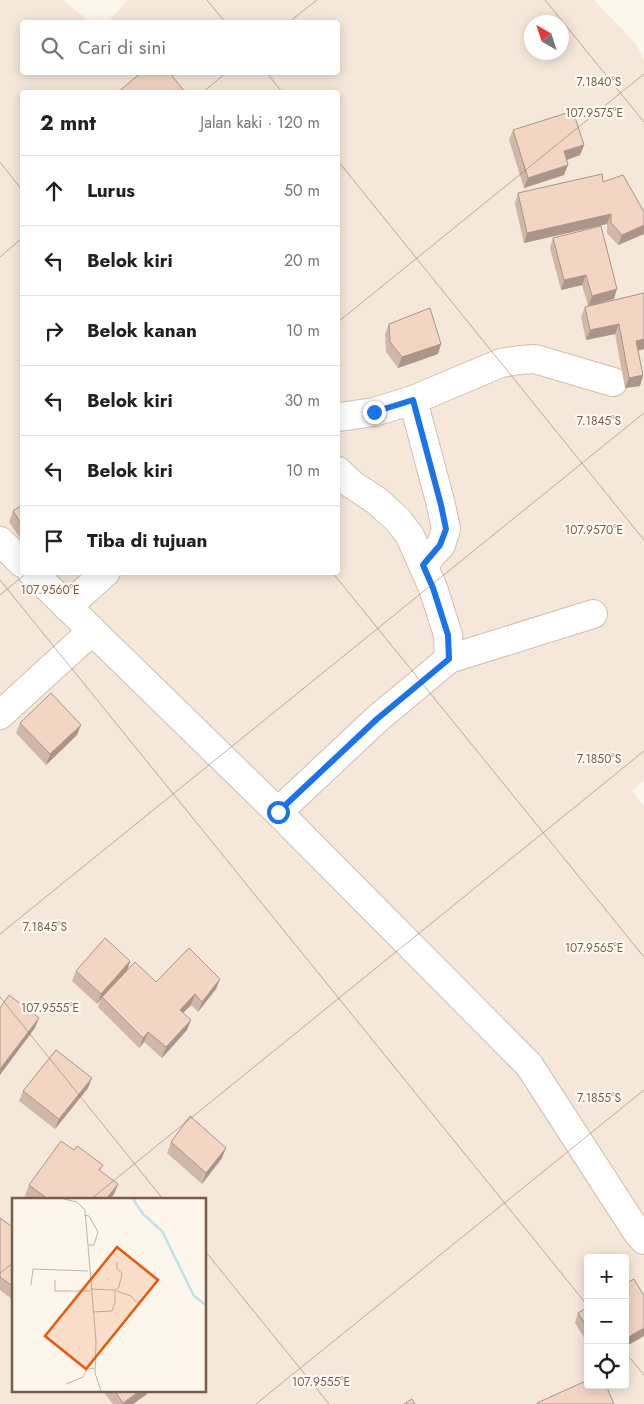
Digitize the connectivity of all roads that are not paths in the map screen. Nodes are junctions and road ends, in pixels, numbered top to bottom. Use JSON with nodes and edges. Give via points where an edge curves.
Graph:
{"nodes":[{"id":1,"x":614,"y":382,"type":"dead end"},
{"id":2,"x":413,"y":400,"type":"junction"},
{"id":3,"x":340,"y":416,"type":"edge"},
{"id":4,"x":340,"y":473,"type":"edge"},
{"id":5,"x":0,"y":541,"type":"edge"},
{"id":6,"x":20,"y":561,"type":"edge"},
{"id":7,"x":423,"y":565,"type":"junction"},
{"id":8,"x":35,"y":575,"type":"edge"},
{"id":9,"x":103,"y":575,"type":"edge"},
{"id":10,"x":67,"y":607,"type":"junction"},
{"id":11,"x":593,"y":614,"type":"dead end"},
{"id":12,"x":91,"y":632,"type":"junction"},
{"id":13,"x":449,"y":659,"type":"junction"},
{"id":14,"x":0,"y":716,"type":"edge"},
{"id":15,"x":278,"y":812,"type":"junction"},
{"id":16,"x":644,"y":1240,"type":"edge"}],
"edges":[{"from":1,"to":2,"type":"street","via":[[535,360],[519,360],[501,363]]},
{"from":2,"to":3,"type":"street","via":[[374,412]]},
{"from":2,"to":7,"type":"street","via":[[446,529],[440,545]]},
{"from":4,"to":7,"type":"street","via":[[398,520],[410,536]]},
{"from":5,"to":6,"type":"street"},
{"from":7,"to":13,"type":"street","via":[[448,635]]},
{"from":8,"to":10,"type":"street"},
{"from":9,"to":10,"type":"street"},
{"from":10,"to":12,"type":"street"},
{"from":11,"to":13,"type":"street"},
{"from":12,"to":14,"type":"street"},
{"from":12,"to":15,"type":"street"},
{"from":13,"to":15,"type":"street","via":[[377,719]]},
{"from":15,"to":16,"type":"street","via":[[529,1065]]}]}
